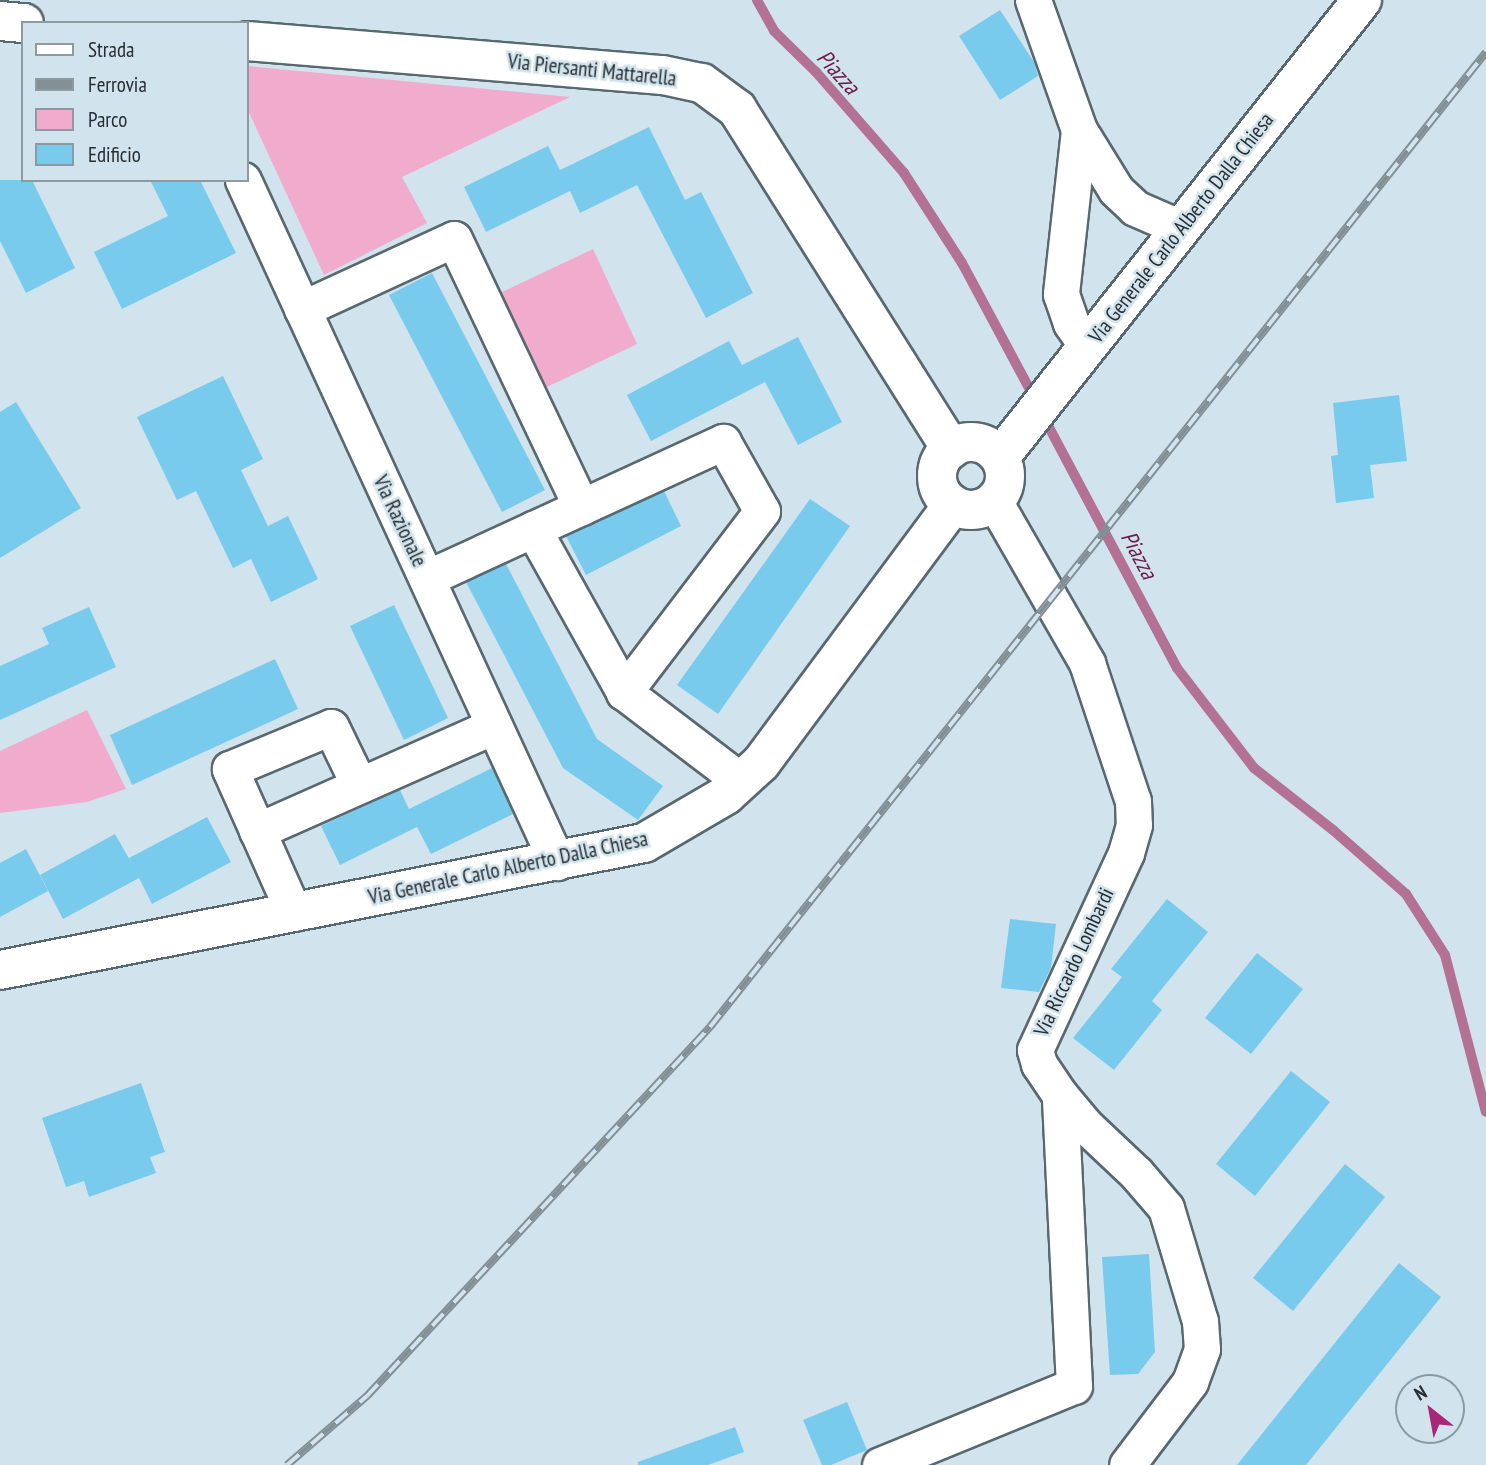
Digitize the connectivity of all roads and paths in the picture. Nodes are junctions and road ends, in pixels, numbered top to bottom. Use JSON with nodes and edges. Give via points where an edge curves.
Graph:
{"nodes":[{"id":1,"x":1033,"y":0,"type":"edge"},
{"id":2,"x":1352,"y":8,"type":"edge"},
{"id":3,"x":0,"y":21,"type":"edge"},
{"id":4,"x":21,"y":23,"type":"edge"},
{"id":5,"x":248,"y":41,"type":"edge"},
{"id":6,"x":1079,"y":130,"type":"junction"},
{"id":7,"x":244,"y":182,"type":"edge"},
{"id":8,"x":1181,"y":228,"type":"junction"},
{"id":9,"x":302,"y":309,"type":"junction"},
{"id":10,"x":1087,"y":347,"type":"junction"},
{"id":11,"x":1009,"y":444,"type":"junction"},
{"id":12,"x":951,"y":449,"type":"junction"},
{"id":13,"x":994,"y":501,"type":"junction"},
{"id":14,"x":953,"y":504,"type":"junction"},
{"id":15,"x":581,"y":507,"type":"junction"},
{"id":16,"x":533,"y":529,"type":"junction"},
{"id":17,"x":427,"y":578,"type":"junction"},
{"id":18,"x":624,"y":692,"type":"junction"},
{"id":19,"x":494,"y":726,"type":"junction"},
{"id":20,"x":741,"y":781,"type":"junction"},
{"id":21,"x":359,"y":785,"type":"junction"},
{"id":22,"x":257,"y":831,"type":"junction"},
{"id":23,"x":557,"y":862,"type":"junction"},
{"id":24,"x":294,"y":913,"type":"junction"},
{"id":25,"x":0,"y":970,"type":"edge"},
{"id":26,"x":1060,"y":1095,"type":"junction"},
{"id":27,"x":880,"y":1465,"type":"edge"},
{"id":28,"x":1127,"y":1465,"type":"edge"}],
"edges":[{"from":1,"to":6,"type":"street"},
{"from":2,"to":8,"type":"street","name":"Via Generale Carlo Alberto Dalla Chiesa"},
{"from":3,"to":4,"type":"street"},
{"from":5,"to":12,"type":"street","name":"Via Piersanti Mattarella","via":[[663,75],[702,83],[737,109]]},
{"from":6,"to":8,"type":"street","via":[[1116,190],[1135,208]]},
{"from":6,"to":10,"type":"street","via":[[1061,294],[1071,323]]},
{"from":7,"to":9,"type":"street","name":"Via Razionale"},
{"from":8,"to":10,"type":"street","name":"Via Generale Carlo Alberto Dalla Chiesa"},
{"from":9,"to":15,"type":"street","via":[[454,239]]},
{"from":9,"to":17,"type":"street","name":"Via Razionale"},
{"from":10,"to":11,"type":"street","name":"Via Generale Carlo Alberto Dalla Chiesa"},
{"from":11,"to":12,"type":"street","via":[[961,443]]},
{"from":11,"to":13,"type":"street","via":[[1006,475]]},
{"from":12,"to":14,"type":"street","via":[[937,477],[944,497]]},
{"from":13,"to":14,"type":"street","via":[[974,510]]},
{"from":13,"to":26,"type":"street","name":"Via Riccardo Lombardi","via":[[1087,663],[1133,801],[1134,825],[1126,852],[1035,1050]]},
{"from":14,"to":20,"type":"street","name":"Via Generale Carlo Alberto Dalla Chiesa","via":[[761,763]]},
{"from":15,"to":16,"type":"street"},
{"from":15,"to":18,"type":"street","via":[[723,442],[762,511]]},
{"from":16,"to":17,"type":"street"},
{"from":16,"to":18,"type":"street"},
{"from":17,"to":19,"type":"street","name":"Via Razionale"},
{"from":18,"to":20,"type":"street"},
{"from":19,"to":21,"type":"street"},
{"from":19,"to":23,"type":"street","name":"Via Razionale"},
{"from":20,"to":23,"type":"street","name":"Via Generale Carlo Alberto Dalla Chiesa","via":[[726,795],[645,843]]},
{"from":21,"to":22,"type":"street"},
{"from":21,"to":22,"type":"street","via":[[331,727],[230,769]]},
{"from":22,"to":24,"type":"street"},
{"from":23,"to":24,"type":"street","name":"Via Generale Carlo Alberto Dalla Chiesa"},
{"from":24,"to":25,"type":"street","name":"Via Generale Carlo Alberto Dalla Chiesa"},
{"from":26,"to":27,"type":"street","via":[[1074,1386]]},
{"from":26,"to":28,"type":"street","name":"Via Riccardo Lombardi","via":[[1166,1208],[1200,1321],[1202,1349],[1191,1382]]}]}
